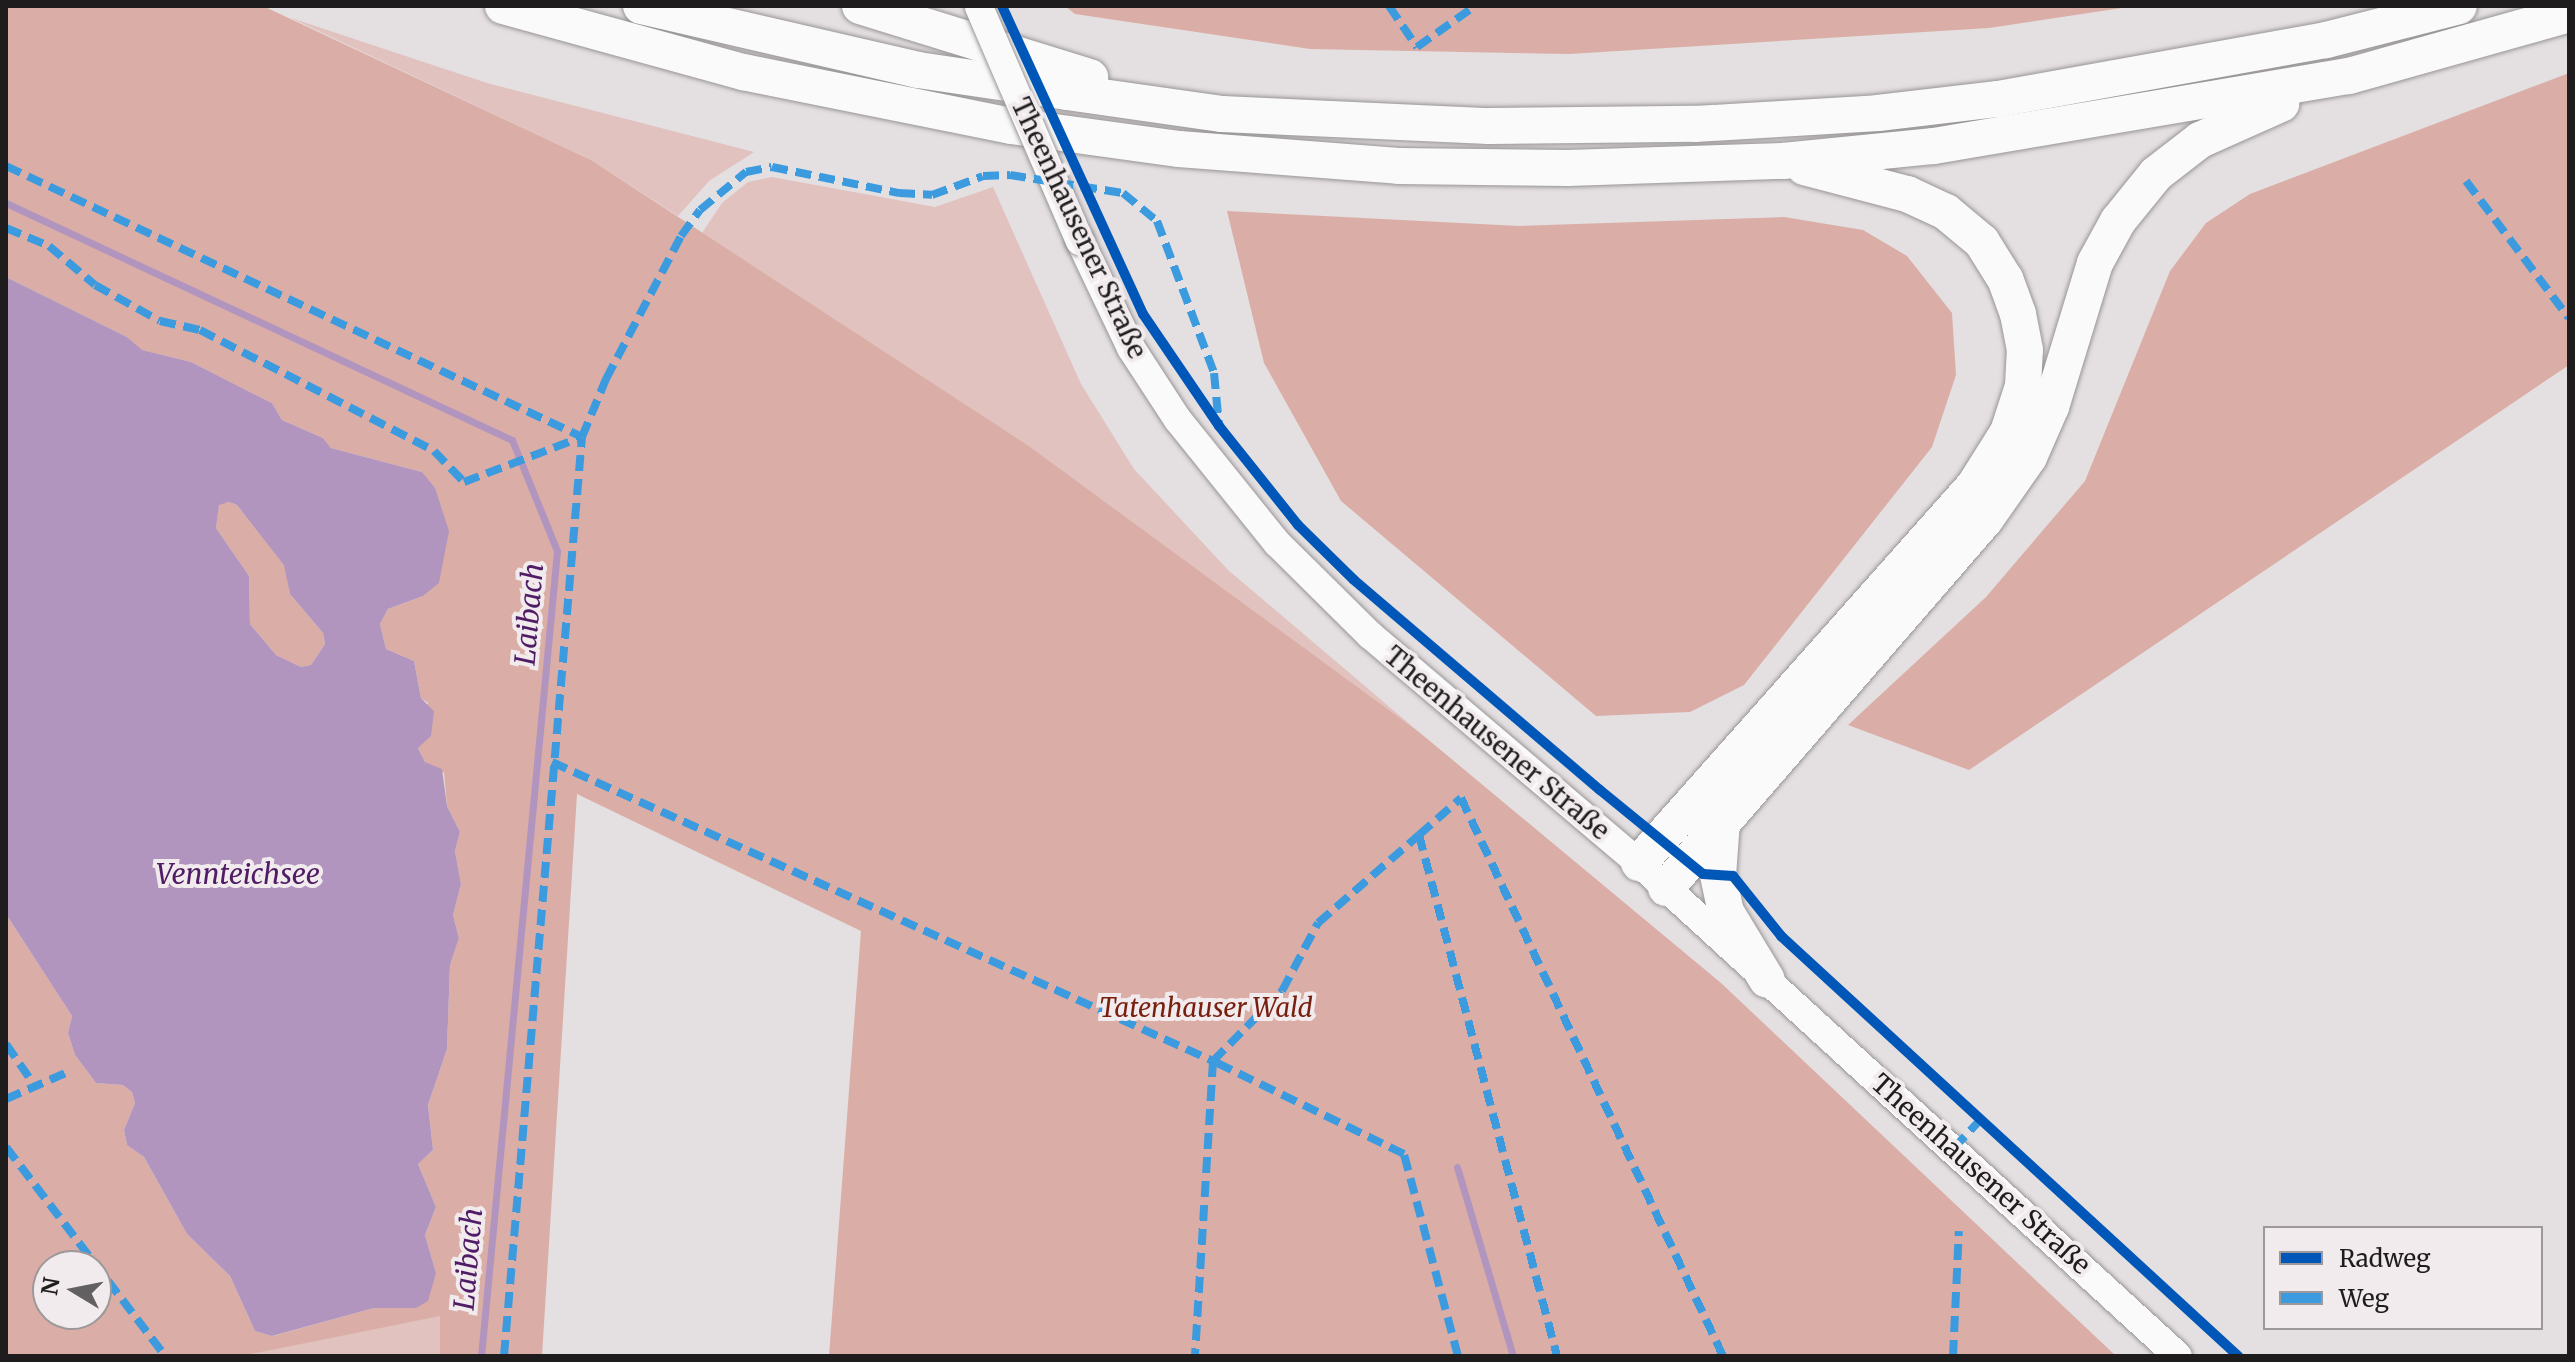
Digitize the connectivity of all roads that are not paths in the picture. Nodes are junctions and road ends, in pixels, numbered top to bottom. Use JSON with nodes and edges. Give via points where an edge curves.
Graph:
{"nodes":[{"id":1,"x":503,"y":6,"type":"edge"},
{"id":2,"x":641,"y":6,"type":"edge"},
{"id":3,"x":860,"y":6,"type":"edge"},
{"id":4,"x":2459,"y":6,"type":"edge"},
{"id":5,"x":979,"y":7,"type":"edge"},
{"id":6,"x":2569,"y":14,"type":"edge"},
{"id":7,"x":2349,"y":76,"type":"junction"},
{"id":8,"x":1222,"y":114,"type":"junction"},
{"id":9,"x":1783,"y":161,"type":"junction"},
{"id":10,"x":1722,"y":821,"type":"junction"},
{"id":11,"x":1639,"y":863,"type":"junction"},
{"id":12,"x":1666,"y":888,"type":"junction"},
{"id":13,"x":1767,"y":980,"type":"junction"},
{"id":14,"x":2178,"y":1356,"type":"edge"}],
"edges":[{"from":1,"to":9,"type":"highway","via":[[743,72],[1011,126],[1179,149],[1398,166],[1568,168]]},
{"from":2,"to":8,"type":"highway","via":[[918,70]]},
{"from":3,"to":8,"type":"highway"},
{"from":4,"to":8,"type":"highway","via":[[2205,64],[1878,113],[1695,124],[1489,126]]},
{"from":5,"to":11,"type":"main road","name":"Theenhausener Straße","bridge":true,"via":[[1131,348],[1178,420],[1277,543],[1370,635]]},
{"from":6,"to":7,"type":"highway"},
{"from":7,"to":9,"type":"highway","via":[[1934,146]]},
{"from":7,"to":10,"type":"highway","via":[[2200,140],[2156,174],[2118,221],[2095,263],[2051,407],[2029,457],[1985,520]]},
{"from":9,"to":11,"type":"highway","via":[[1907,194],[1946,212],[1982,242],[2005,279],[2018,314],[2025,350],[2023,386],[2008,432],[1974,486]]},
{"from":10,"to":12,"type":"highway"},
{"from":10,"to":13,"type":"highway","via":[[1718,875],[1726,912]]},
{"from":11,"to":12,"type":"main road","name":"Theenhausener Straße"},
{"from":12,"to":13,"type":"main road","name":"Theenhausener Straße"},
{"from":13,"to":14,"type":"main road","name":"Theenhausener Straße"}]}
